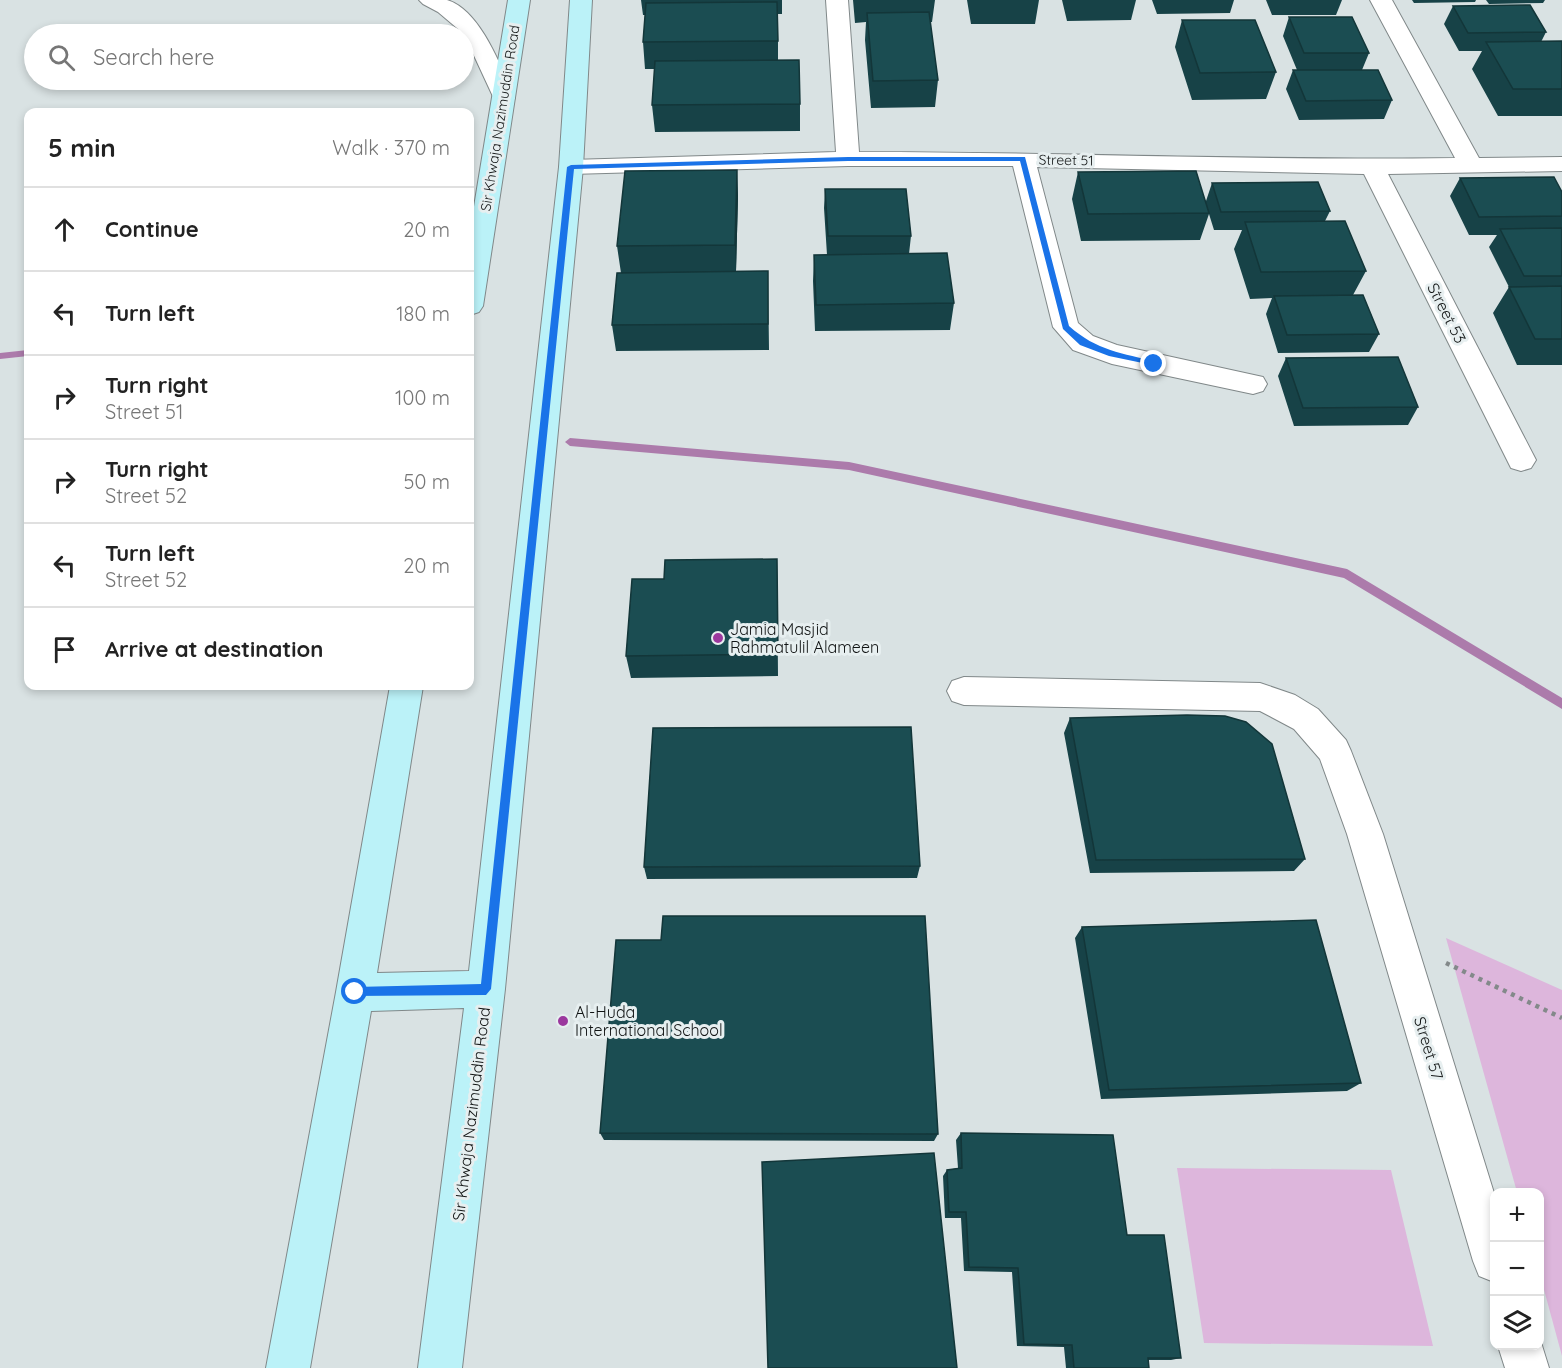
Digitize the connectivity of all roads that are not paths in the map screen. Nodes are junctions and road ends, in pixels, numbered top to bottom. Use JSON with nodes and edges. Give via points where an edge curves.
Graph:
{"nodes":[{"id":1,"x":430,"y":0,"type":"edge"},
{"id":2,"x":519,"y":0,"type":"edge"},
{"id":3,"x":581,"y":0,"type":"edge"},
{"id":4,"x":837,"y":0,"type":"edge"},
{"id":5,"x":1381,"y":0,"type":"edge"},
{"id":6,"x":465,"y":24,"type":"edge"},
{"id":7,"x":474,"y":34,"type":"edge"},
{"id":8,"x":504,"y":98,"type":"junction"},
{"id":9,"x":848,"y":159,"type":"junction"},
{"id":10,"x":1023,"y":159,"type":"junction"},
{"id":11,"x":1562,"y":164,"type":"edge"},
{"id":12,"x":1471,"y":165,"type":"junction"},
{"id":13,"x":571,"y":167,"type":"junction"},
{"id":14,"x":1372,"y":167,"type":"junction"},
{"id":15,"x":474,"y":282,"type":"edge"},
{"id":16,"x":1253,"y":384,"type":"dead end"},
{"id":17,"x":1521,"y":460,"type":"dead end"},
{"id":18,"x":405,"y":690,"type":"edge"},
{"id":19,"x":964,"y":691,"type":"dead end"},
{"id":20,"x":486,"y":989,"type":"junction"},
{"id":21,"x":355,"y":992,"type":"junction"},
{"id":22,"x":1490,"y":1248,"type":"edge"},
{"id":23,"x":1521,"y":1350,"type":"edge"},
{"id":24,"x":288,"y":1368,"type":"edge"},
{"id":25,"x":440,"y":1368,"type":"edge"},
{"id":26,"x":1527,"y":1368,"type":"edge"}],
"edges":[{"from":1,"to":6,"type":"street","via":[[447,7]]},
{"from":2,"to":8,"type":"main road","name":"Sir Khwaja Nazimuddin Road"},
{"from":3,"to":13,"type":"main road","name":"Sir Khwaja Nazimuddin Road"},
{"from":4,"to":9,"type":"street"},
{"from":5,"to":12,"type":"street"},
{"from":7,"to":8,"type":"street"},
{"from":8,"to":15,"type":"main road","name":"Sir Khwaja Nazimuddin Road"},
{"from":9,"to":10,"type":"street","name":"Street 51"},
{"from":9,"to":13,"type":"street","name":"Street 51"},
{"from":10,"to":14,"type":"street","name":"Street 51"},
{"from":10,"to":16,"type":"street","via":[[1066,327],[1083,343],[1112,354]]},
{"from":11,"to":12,"type":"street","name":"Street 51"},
{"from":12,"to":14,"type":"street","name":"Street 51"},
{"from":13,"to":20,"type":"main road","name":"Sir Khwaja Nazimuddin Road"},
{"from":14,"to":17,"type":"street","name":"Street 53"},
{"from":18,"to":21,"type":"main road"},
{"from":19,"to":22,"type":"street","name":"Street 57","via":[[1260,697],[1306,718],[1334,751],[1365,834]]},
{"from":20,"to":21,"type":"main road"},
{"from":20,"to":25,"type":"main road","name":"Sir Khwaja Nazimuddin Road"},
{"from":21,"to":24,"type":"main road"},
{"from":23,"to":26,"type":"street"}]}
